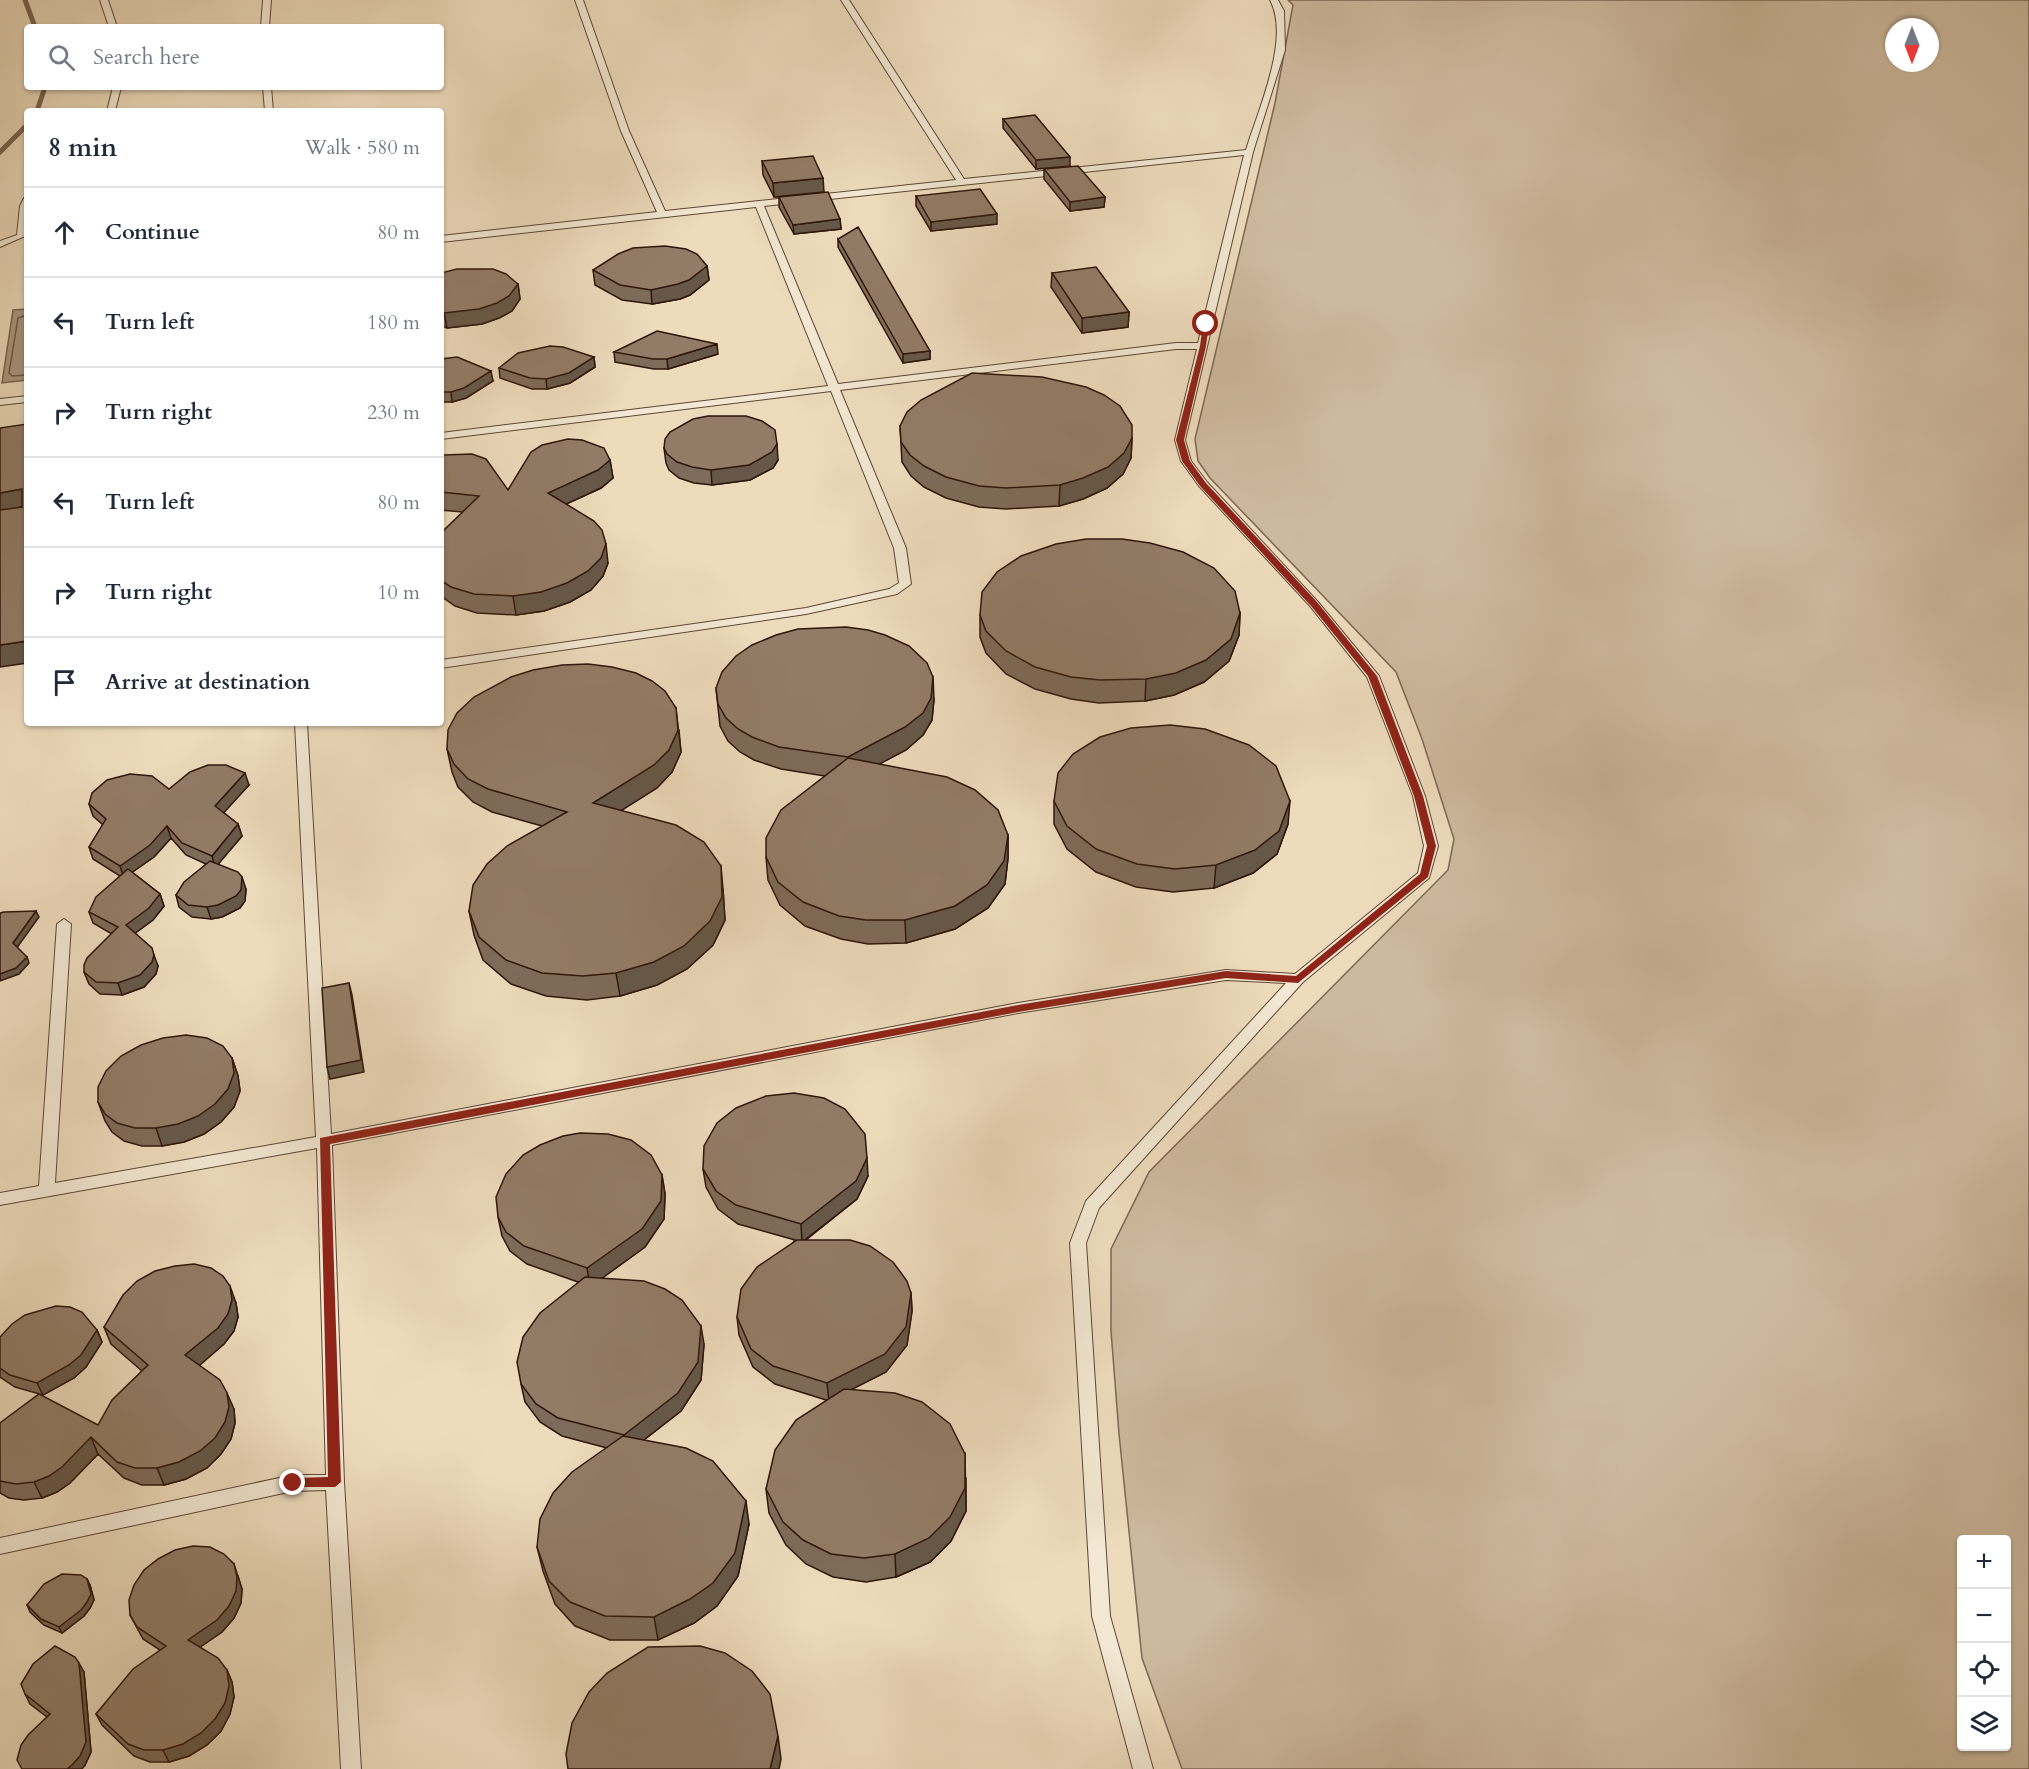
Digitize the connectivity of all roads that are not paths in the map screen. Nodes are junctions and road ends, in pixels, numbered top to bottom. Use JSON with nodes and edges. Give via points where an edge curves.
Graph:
{"nodes":[{"id":1,"x":104,"y":0,"type":"edge"},
{"id":2,"x":267,"y":0,"type":"edge"},
{"id":3,"x":579,"y":0,"type":"edge"},
{"id":4,"x":845,"y":0,"type":"edge"},
{"id":5,"x":1274,"y":0,"type":"edge"},
{"id":6,"x":112,"y":24,"type":"edge"},
{"id":7,"x":265,"y":24,"type":"edge"},
{"id":8,"x":116,"y":90,"type":"edge"},
{"id":9,"x":267,"y":90,"type":"edge"},
{"id":10,"x":112,"y":108,"type":"edge"},
{"id":11,"x":269,"y":108,"type":"edge"},
{"id":12,"x":1249,"y":152,"type":"junction"},
{"id":13,"x":961,"y":181,"type":"junction"},
{"id":14,"x":759,"y":204,"type":"junction"},
{"id":15,"x":24,"y":206,"type":"edge"},
{"id":16,"x":662,"y":214,"type":"junction"},
{"id":17,"x":444,"y":239,"type":"edge"},
{"id":18,"x":0,"y":244,"type":"edge"},
{"id":19,"x":1203,"y":346,"type":"junction"},
{"id":20,"x":833,"y":387,"type":"junction"},
{"id":21,"x":24,"y":399,"type":"edge"},
{"id":22,"x":0,"y":402,"type":"edge"},
{"id":23,"x":444,"y":436,"type":"edge"},
{"id":24,"x":444,"y":664,"type":"edge"},
{"id":25,"x":301,"y":726,"type":"edge"},
{"id":26,"x":64,"y":924,"type":"dead end"},
{"id":27,"x":1298,"y":979,"type":"junction"},
{"id":28,"x":324,"y":1141,"type":"junction"},
{"id":29,"x":47,"y":1191,"type":"junction"},
{"id":30,"x":0,"y":1199,"type":"edge"},
{"id":31,"x":335,"y":1482,"type":"junction"},
{"id":32,"x":0,"y":1546,"type":"edge"},
{"id":33,"x":351,"y":1769,"type":"edge"},
{"id":34,"x":1143,"y":1769,"type":"edge"}],
"edges":[{"from":1,"to":6,"type":"lane"},
{"from":2,"to":7,"type":"lane"},
{"from":3,"to":16,"type":"lane","via":[[625,131]]},
{"from":4,"to":13,"type":"lane"},
{"from":5,"to":12,"type":"lane","via":[[1280,11],[1281,50]]},
{"from":8,"to":10,"type":"lane"},
{"from":9,"to":11,"type":"lane"},
{"from":12,"to":13,"type":"lane"},
{"from":12,"to":19,"type":"lane"},
{"from":13,"to":14,"type":"lane"},
{"from":14,"to":16,"type":"lane"},
{"from":14,"to":20,"type":"lane"},
{"from":15,"to":18,"type":"lane","via":[[21,236]]},
{"from":16,"to":17,"type":"lane"},
{"from":19,"to":20,"type":"lane"},
{"from":19,"to":27,"type":"lane","via":[[1180,440],[1186,461],[1314,604],[1372,676],[1419,796],[1431,846],[1424,875]]},
{"from":20,"to":23,"type":"lane"},
{"from":20,"to":24,"type":"lane","via":[[900,548],[905,584],[893,592],[806,611]]},
{"from":21,"to":22,"type":"lane"},
{"from":25,"to":28,"type":"lane"},
{"from":26,"to":29,"type":"lane"},
{"from":27,"to":28,"type":"lane","via":[[1226,975],[1030,1006]]},
{"from":27,"to":34,"type":"lane","via":[[1092,1205],[1078,1243],[1101,1616]]},
{"from":28,"to":29,"type":"lane"},
{"from":28,"to":31,"type":"lane"},
{"from":29,"to":30,"type":"lane"},
{"from":31,"to":32,"type":"lane","via":[[293,1483]]},
{"from":31,"to":33,"type":"lane"}]}
